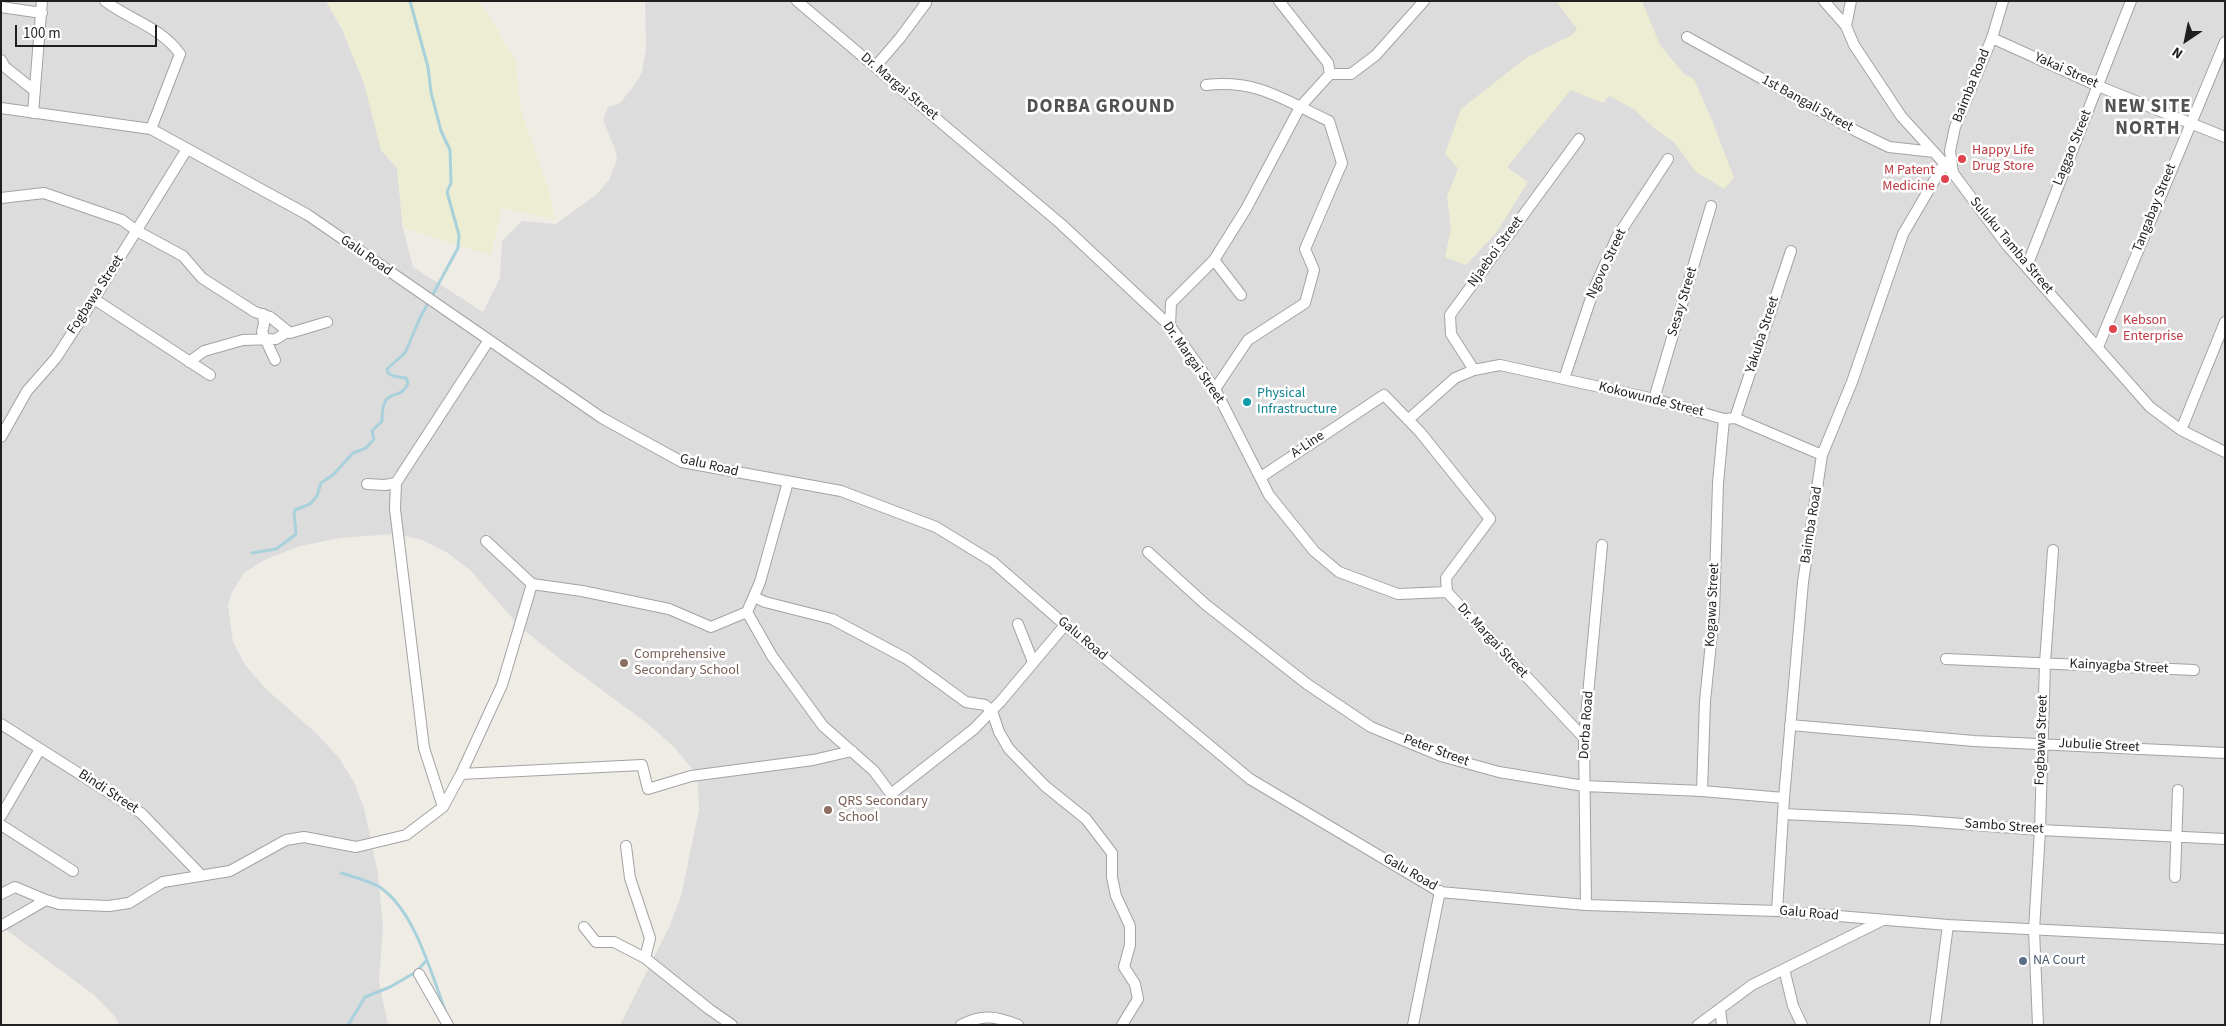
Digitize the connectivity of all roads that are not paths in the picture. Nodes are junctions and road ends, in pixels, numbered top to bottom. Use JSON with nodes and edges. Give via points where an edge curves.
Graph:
{"nodes":[{"id":1,"x":42,"y":1,"type":"edge"},
{"id":2,"x":105,"y":1,"type":"edge"},
{"id":3,"x":797,"y":1,"type":"edge"},
{"id":4,"x":1279,"y":1,"type":"edge"},
{"id":5,"x":1424,"y":1,"type":"edge"},
{"id":6,"x":1824,"y":1,"type":"edge"},
{"id":7,"x":1851,"y":1,"type":"edge"},
{"id":8,"x":2003,"y":1,"type":"edge"},
{"id":9,"x":2131,"y":1,"type":"edge"},
{"id":10,"x":926,"y":2,"type":"edge"},
{"id":11,"x":1,"y":7,"type":"edge"},
{"id":12,"x":42,"y":14,"type":"junction"},
{"id":13,"x":1846,"y":26,"type":"junction"},
{"id":14,"x":1687,"y":37,"type":"dead end"},
{"id":15,"x":1992,"y":38,"type":"junction"},
{"id":16,"x":2225,"y":42,"type":"edge"},
{"id":17,"x":1,"y":60,"type":"edge"},
{"id":18,"x":875,"y":67,"type":"junction"},
{"id":19,"x":1330,"y":74,"type":"junction"},
{"id":20,"x":1206,"y":85,"type":"dead end"},
{"id":21,"x":2098,"y":86,"type":"junction"},
{"id":22,"x":35,"y":91,"type":"junction"},
{"id":23,"x":1300,"y":107,"type":"junction"},
{"id":24,"x":1,"y":108,"type":"edge"},
{"id":25,"x":33,"y":113,"type":"junction"},
{"id":26,"x":2191,"y":122,"type":"junction"},
{"id":27,"x":151,"y":129,"type":"junction"},
{"id":28,"x":2225,"y":137,"type":"edge"},
{"id":29,"x":1579,"y":139,"type":"dead end"},
{"id":30,"x":187,"y":149,"type":"junction"},
{"id":31,"x":1934,"y":152,"type":"junction"},
{"id":32,"x":1668,"y":159,"type":"dead end"},
{"id":33,"x":1944,"y":164,"type":"junction"},
{"id":34,"x":1953,"y":173,"type":"junction"},
{"id":35,"x":1,"y":198,"type":"edge"},
{"id":36,"x":1712,"y":206,"type":"dead end"},
{"id":37,"x":137,"y":231,"type":"junction"},
{"id":38,"x":1790,"y":252,"type":"dead end"},
{"id":39,"x":1214,"y":260,"type":"junction"},
{"id":40,"x":2027,"y":266,"type":"junction"},
{"id":41,"x":1240,"y":295,"type":"dead end"},
{"id":42,"x":94,"y":299,"type":"junction"},
{"id":43,"x":262,"y":314,"type":"junction"},
{"id":44,"x":327,"y":322,"type":"dead end"},
{"id":45,"x":2225,"y":322,"type":"edge"},
{"id":46,"x":1170,"y":326,"type":"junction"},
{"id":47,"x":287,"y":332,"type":"junction"},
{"id":48,"x":264,"y":338,"type":"junction"},
{"id":49,"x":489,"y":340,"type":"junction"},
{"id":50,"x":2098,"y":347,"type":"junction"},
{"id":51,"x":275,"y":360,"type":"dead end"},
{"id":52,"x":189,"y":362,"type":"junction"},
{"id":53,"x":1474,"y":370,"type":"junction"},
{"id":54,"x":210,"y":375,"type":"dead end"},
{"id":55,"x":1564,"y":379,"type":"junction"},
{"id":56,"x":1215,"y":390,"type":"junction"},
{"id":57,"x":1654,"y":399,"type":"junction"},
{"id":58,"x":1735,"y":418,"type":"junction"},
{"id":59,"x":1408,"y":419,"type":"junction"},
{"id":60,"x":1724,"y":419,"type":"junction"},
{"id":61,"x":2181,"y":430,"type":"junction"},
{"id":62,"x":1,"y":437,"type":"edge"},
{"id":63,"x":2225,"y":452,"type":"edge"},
{"id":64,"x":1822,"y":455,"type":"junction"},
{"id":65,"x":1261,"y":477,"type":"junction"},
{"id":66,"x":788,"y":482,"type":"junction"},
{"id":67,"x":396,"y":483,"type":"junction"},
{"id":68,"x":367,"y":484,"type":"dead end"},
{"id":69,"x":486,"y":541,"type":"dead end"},
{"id":70,"x":1602,"y":545,"type":"dead end"},
{"id":71,"x":2053,"y":550,"type":"dead end"},
{"id":72,"x":1148,"y":552,"type":"dead end"},
{"id":73,"x":532,"y":584,"type":"junction"},
{"id":74,"x":1447,"y":592,"type":"junction"},
{"id":75,"x":754,"y":597,"type":"junction"},
{"id":76,"x":747,"y":612,"type":"junction"},
{"id":77,"x":1018,"y":624,"type":"dead end"},
{"id":78,"x":1065,"y":625,"type":"junction"},
{"id":79,"x":1946,"y":659,"type":"dead end"},
{"id":80,"x":1033,"y":662,"type":"junction"},
{"id":81,"x":2045,"y":663,"type":"junction"},
{"id":82,"x":2194,"y":670,"type":"dead end"},
{"id":83,"x":992,"y":710,"type":"junction"},
{"id":84,"x":1,"y":724,"type":"edge"},
{"id":85,"x":1790,"y":725,"type":"junction"},
{"id":86,"x":1584,"y":738,"type":"junction"},
{"id":87,"x":2041,"y":743,"type":"junction"},
{"id":88,"x":40,"y":749,"type":"junction"},
{"id":89,"x":852,"y":751,"type":"junction"},
{"id":90,"x":2225,"y":753,"type":"edge"},
{"id":91,"x":461,"y":774,"type":"junction"},
{"id":92,"x":1584,"y":786,"type":"junction"},
{"id":93,"x":2178,"y":790,"type":"dead end"},
{"id":94,"x":1702,"y":791,"type":"junction"},
{"id":95,"x":1784,"y":798,"type":"junction"},
{"id":96,"x":443,"y":807,"type":"junction"},
{"id":97,"x":1783,"y":814,"type":"junction"},
{"id":98,"x":1,"y":816,"type":"edge"},
{"id":99,"x":1,"y":825,"type":"edge"},
{"id":100,"x":2040,"y":830,"type":"junction"},
{"id":101,"x":2176,"y":837,"type":"junction"},
{"id":102,"x":2225,"y":839,"type":"edge"},
{"id":103,"x":626,"y":846,"type":"dead end"},
{"id":104,"x":73,"y":870,"type":"dead end"},
{"id":105,"x":201,"y":876,"type":"junction"},
{"id":106,"x":2175,"y":877,"type":"dead end"},
{"id":107,"x":1440,"y":891,"type":"junction"},
{"id":108,"x":1,"y":894,"type":"edge"},
{"id":109,"x":46,"y":900,"type":"junction"},
{"id":110,"x":1586,"y":905,"type":"junction"},
{"id":111,"x":1777,"y":911,"type":"junction"},
{"id":112,"x":1884,"y":920,"type":"junction"},
{"id":113,"x":1948,"y":925,"type":"junction"},
{"id":114,"x":1,"y":926,"type":"edge"},
{"id":115,"x":584,"y":927,"type":"dead end"},
{"id":116,"x":2034,"y":930,"type":"junction"},
{"id":117,"x":2225,"y":939,"type":"edge"},
{"id":118,"x":645,"y":958,"type":"junction"},
{"id":119,"x":1784,"y":969,"type":"junction"},
{"id":120,"x":419,"y":974,"type":"dead end"},
{"id":121,"x":1720,"y":1009,"type":"junction"},
{"id":122,"x":448,"y":1025,"type":"edge"},
{"id":123,"x":732,"y":1025,"type":"edge"},
{"id":124,"x":961,"y":1025,"type":"edge"},
{"id":125,"x":1018,"y":1025,"type":"edge"},
{"id":126,"x":1122,"y":1025,"type":"edge"},
{"id":127,"x":1413,"y":1025,"type":"edge"},
{"id":128,"x":1698,"y":1025,"type":"edge"},
{"id":129,"x":1722,"y":1025,"type":"edge"},
{"id":130,"x":1802,"y":1025,"type":"edge"},
{"id":131,"x":1935,"y":1025,"type":"edge"},
{"id":132,"x":2038,"y":1025,"type":"edge"}],
"edges":[{"from":1,"to":12,"type":"street"},
{"from":2,"to":27,"type":"street","via":[[161,32],[180,54]]},
{"from":3,"to":18,"type":"street","name":"Dr. Margai Street"},
{"from":4,"to":19,"type":"street","via":[[1328,63]]},
{"from":5,"to":19,"type":"street","via":[[1376,55],[1351,74]]},
{"from":6,"to":13,"type":"street","name":"Suluku Tamba Street"},
{"from":7,"to":13,"type":"street"},
{"from":8,"to":15,"type":"street","name":"Baimba Road"},
{"from":9,"to":21,"type":"street","name":"Laggao Street"},
{"from":10,"to":18,"type":"street"},
{"from":11,"to":12,"type":"street"},
{"from":12,"to":22,"type":"street"},
{"from":13,"to":31,"type":"street","name":"Suluku Tamba Street","via":[[1900,116]]},
{"from":14,"to":31,"type":"street","name":"1st Bangali Street","via":[[1889,147]]},
{"from":15,"to":21,"type":"street","name":"Yakai Street"},
{"from":15,"to":34,"type":"street","name":"Baimba Road","via":[[1955,127],[1950,151]]},
{"from":16,"to":26,"type":"street","name":"Tangabay Street"},
{"from":17,"to":22,"type":"street"},
{"from":18,"to":46,"type":"street","name":"Dr. Margai Street","via":[[1062,224]]},
{"from":19,"to":23,"type":"street"},
{"from":20,"to":23,"type":"street","via":[[1228,82],[1260,88]]},
{"from":21,"to":26,"type":"street","name":"Yakai Street"},
{"from":21,"to":40,"type":"street","name":"Laggao Street"},
{"from":22,"to":25,"type":"street"},
{"from":23,"to":39,"type":"street"},
{"from":23,"to":56,"type":"street","via":[[1329,121],[1342,163],[1305,249],[1314,270],[1305,303],[1248,340]]},
{"from":24,"to":25,"type":"street","name":"Galu Road"},
{"from":25,"to":27,"type":"street","name":"Galu Road"},
{"from":26,"to":28,"type":"street","name":"Yakai Street"},
{"from":26,"to":50,"type":"street","name":"Tangabay Street"},
{"from":27,"to":30,"type":"street","name":"Galu Road"},
{"from":29,"to":53,"type":"street","name":"Njaeboi Street","via":[[1450,315],[1450,334]]},
{"from":30,"to":37,"type":"street","name":"Fogbawa Street"},
{"from":30,"to":49,"type":"street","name":"Galu Road","via":[[308,215]]},
{"from":31,"to":33,"type":"street","name":"Suluku Tamba Street"},
{"from":32,"to":55,"type":"street","name":"Ngovo Street","via":[[1617,237],[1594,289]]},
{"from":33,"to":34,"type":"street","name":"Suluku Tamba Street"},
{"from":33,"to":64,"type":"street","name":"Baimba Road","via":[[1903,234],[1852,382]]},
{"from":34,"to":40,"type":"street","name":"Suluku Tamba Street","via":[[2006,244]]},
{"from":35,"to":37,"type":"street","via":[[44,193],[122,220]]},
{"from":36,"to":57,"type":"street","name":"Sesay Street"},
{"from":37,"to":42,"type":"street","name":"Fogbawa Street"},
{"from":37,"to":43,"type":"street","via":[[183,256],[202,278]]},
{"from":38,"to":58,"type":"street","name":"Yakuba Street"},
{"from":39,"to":41,"type":"street"},
{"from":39,"to":46,"type":"street","via":[[1172,303]]},
{"from":40,"to":50,"type":"street","name":"Suluku Tamba Street"},
{"from":42,"to":52,"type":"street"},
{"from":42,"to":62,"type":"street","name":"Fogbawa Street","via":[[56,358],[27,391]]},
{"from":43,"to":47,"type":"street"},
{"from":43,"to":48,"type":"street"},
{"from":44,"to":47,"type":"street","via":[[290,334]]},
{"from":45,"to":61,"type":"street"},
{"from":46,"to":56,"type":"street","name":"Dr. Margai Street"},
{"from":47,"to":48,"type":"street","via":[[276,339]]},
{"from":48,"to":51,"type":"street"},
{"from":48,"to":52,"type":"street","via":[[204,351]]},
{"from":49,"to":66,"type":"street","name":"Galu Road","via":[[602,418],[682,462]]},
{"from":49,"to":67,"type":"street"},
{"from":50,"to":61,"type":"street","name":"Suluku Tamba Street","via":[[2150,407]]},
{"from":52,"to":54,"type":"street"},
{"from":53,"to":55,"type":"street","name":"Kokowunde Street","via":[[1500,365]]},
{"from":53,"to":59,"type":"street","via":[[1454,378]]},
{"from":55,"to":57,"type":"street","name":"Kokowunde Street"},
{"from":56,"to":65,"type":"street","name":"Dr. Margai Street"},
{"from":57,"to":60,"type":"street","name":"Kokowunde Street"},
{"from":58,"to":60,"type":"street","name":"Kokowunde Street"},
{"from":58,"to":64,"type":"street","name":"Kokowunde Street"},
{"from":59,"to":65,"type":"street","name":"A-Line","via":[[1384,395]]},
{"from":59,"to":74,"type":"street","via":[[1490,519],[1446,578]]},
{"from":60,"to":94,"type":"street","name":"Kogawa Street"},
{"from":61,"to":63,"type":"street","name":"Suluku Tamba Street"},
{"from":64,"to":85,"type":"street","name":"Baimba Road","via":[[1803,582]]},
{"from":65,"to":74,"type":"street","name":"Dr. Margai Street","via":[[1270,495],[1314,551],[1339,572],[1398,594]]},
{"from":66,"to":75,"type":"street"},
{"from":66,"to":78,"type":"street","name":"Galu Road","via":[[841,491],[936,527],[993,562]]},
{"from":67,"to":68,"type":"street"},
{"from":67,"to":96,"type":"street","via":[[396,519],[424,748]]},
{"from":69,"to":73,"type":"street"},
{"from":70,"to":86,"type":"street","name":"Dorba Road"},
{"from":71,"to":81,"type":"street","name":"Fogbawa Street"},
{"from":72,"to":92,"type":"street","name":"Peter Street","via":[[1205,604],[1308,684],[1371,727],[1441,756],[1499,772]]},
{"from":73,"to":76,"type":"street","via":[[591,592],[669,609],[711,627]]},
{"from":73,"to":91,"type":"street","via":[[502,685]]},
{"from":74,"to":86,"type":"street","name":"Dr. Margai Street"},
{"from":75,"to":76,"type":"street"},
{"from":75,"to":83,"type":"street","via":[[832,619],[907,659],[966,702],[985,705]]},
{"from":76,"to":89,"type":"street","via":[[772,656],[823,726]]},
{"from":77,"to":80,"type":"street"},
{"from":78,"to":80,"type":"street"},
{"from":78,"to":107,"type":"street","name":"Galu Road","via":[[1250,779]]},
{"from":79,"to":81,"type":"street","name":"Kainyagba Street"},
{"from":80,"to":83,"type":"street"},
{"from":81,"to":82,"type":"street","name":"Kainyagba Street"},
{"from":81,"to":87,"type":"street","name":"Fogbawa Street"},
{"from":83,"to":89,"type":"street","via":[[974,729],[890,794],[874,771]]},
{"from":83,"to":126,"type":"street","via":[[1009,749],[1045,786],[1086,819],[1112,853],[1116,896],[1130,926],[1130,945],[1124,967],[1135,984],[1138,999]]},
{"from":84,"to":88,"type":"street","name":"Bindi Street"},
{"from":85,"to":87,"type":"street","name":"Jubulie Street","via":[[1974,741]]},
{"from":85,"to":95,"type":"street","name":"Baimba Road"},
{"from":86,"to":92,"type":"street","name":"Dorba Road"},
{"from":87,"to":90,"type":"street","name":"Jubulie Street"},
{"from":87,"to":100,"type":"street","name":"Fogbawa Street"},
{"from":88,"to":98,"type":"street"},
{"from":88,"to":105,"type":"street","name":"Bindi Street","via":[[141,813]]},
{"from":89,"to":91,"type":"street","via":[[813,760],[691,776],[648,789],[642,766]]},
{"from":91,"to":96,"type":"street"},
{"from":92,"to":94,"type":"street","name":"Peter Street"},
{"from":92,"to":110,"type":"street","name":"Dorba Road"},
{"from":93,"to":101,"type":"street"},
{"from":94,"to":95,"type":"street","name":"Peter Street"},
{"from":95,"to":97,"type":"street","name":"Baimba Road"},
{"from":96,"to":105,"type":"street","via":[[406,835],[356,847],[304,836],[286,840],[230,871]]},
{"from":97,"to":100,"type":"street","name":"Sambo Street"},
{"from":97,"to":111,"type":"street","name":"Baimba Road"},
{"from":99,"to":104,"type":"street"},
{"from":100,"to":101,"type":"street","name":"Sambo Street"},
{"from":100,"to":116,"type":"street","name":"Fogbawa Street"},
{"from":101,"to":102,"type":"street","name":"Sambo Street"},
{"from":101,"to":106,"type":"street"},
{"from":103,"to":118,"type":"street","via":[[630,878],[650,938]]},
{"from":105,"to":109,"type":"street","via":[[163,882],[129,903],[110,906],[59,904]]},
{"from":107,"to":110,"type":"street","name":"Galu Road"},
{"from":107,"to":127,"type":"street"},
{"from":108,"to":109,"type":"street","via":[[15,887]]},
{"from":109,"to":114,"type":"street"},
{"from":110,"to":111,"type":"street","name":"Galu Road"},
{"from":111,"to":112,"type":"street","name":"Galu Road"},
{"from":112,"to":113,"type":"street","name":"Galu Road"},
{"from":112,"to":119,"type":"street"},
{"from":113,"to":116,"type":"street","name":"Galu Road"},
{"from":113,"to":131,"type":"street"},
{"from":115,"to":118,"type":"street","via":[[596,942],[614,942]]},
{"from":116,"to":117,"type":"street","name":"Galu Road"},
{"from":116,"to":132,"type":"street","name":"Fogbawa Street"},
{"from":118,"to":123,"type":"street"},
{"from":119,"to":121,"type":"street","via":[[1752,985]]},
{"from":119,"to":130,"type":"street","via":[[1793,1006]]},
{"from":120,"to":122,"type":"street"},
{"from":121,"to":128,"type":"street"},
{"from":121,"to":129,"type":"street"},
{"from":124,"to":125,"type":"street","via":[[973,1018],[997,1017]]}]}
